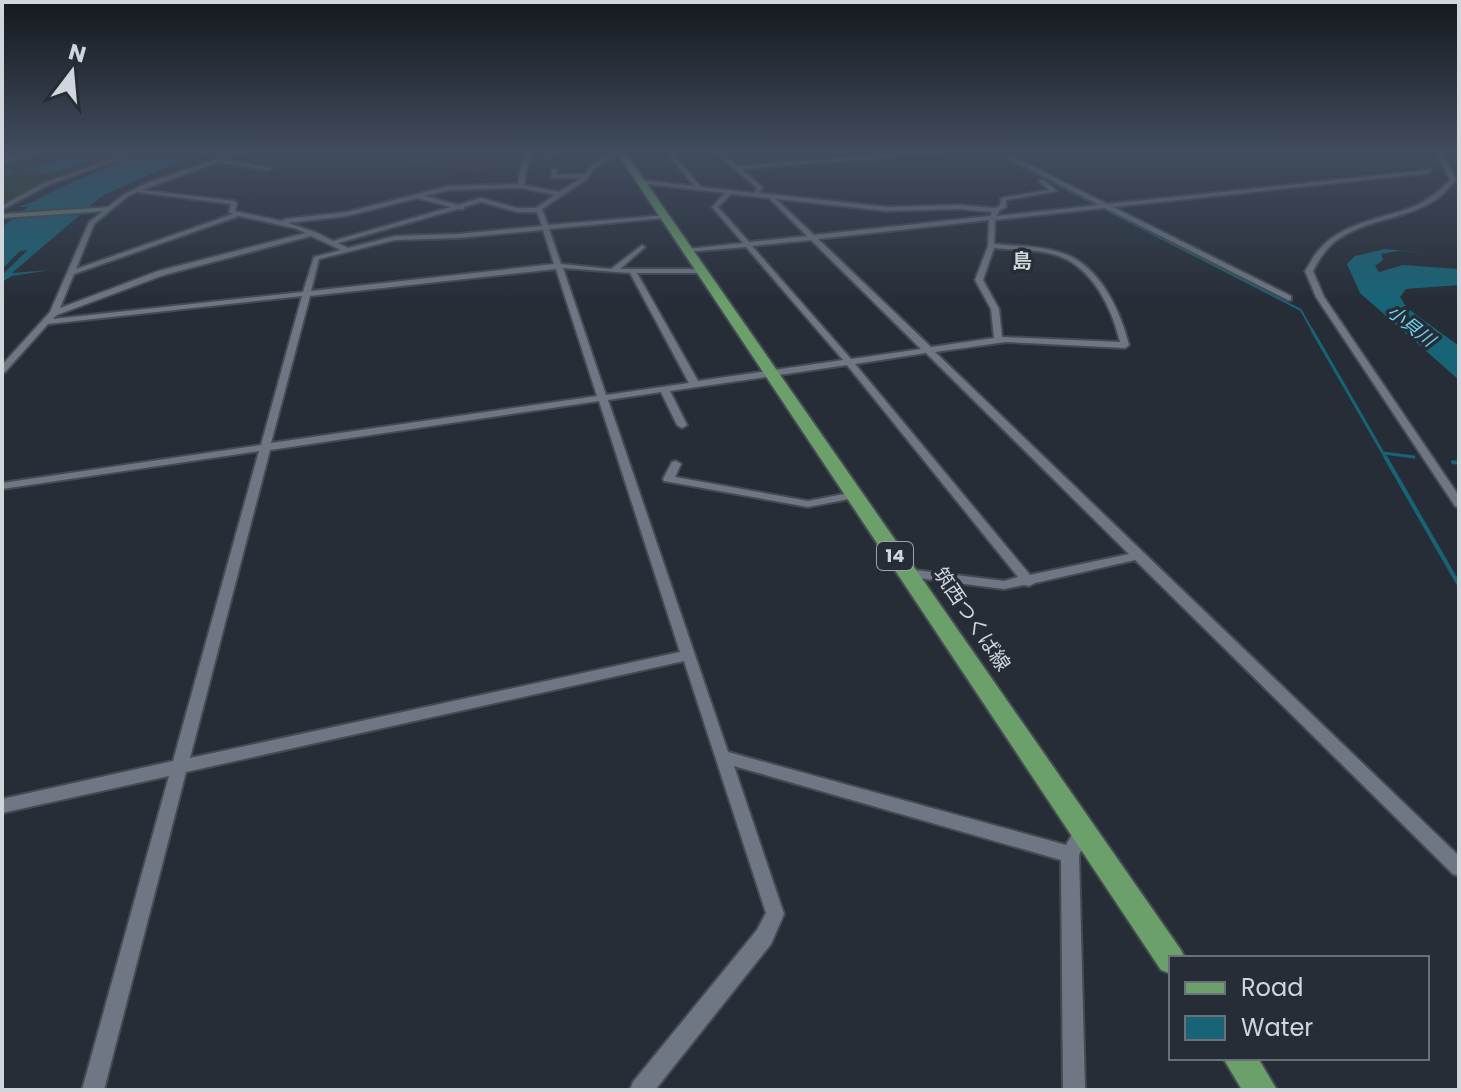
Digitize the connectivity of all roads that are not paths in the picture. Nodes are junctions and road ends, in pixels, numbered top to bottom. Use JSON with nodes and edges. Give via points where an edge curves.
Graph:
{"nodes":[{"id":1,"x":117,"y":202,"type":"edge"},
{"id":2,"x":225,"y":202,"type":"edge"},
{"id":3,"x":395,"y":202,"type":"edge"},
{"id":4,"x":442,"y":202,"type":"edge"},
{"id":5,"x":476,"y":202,"type":"edge"},
{"id":6,"x":494,"y":202,"type":"edge"},
{"id":7,"x":549,"y":202,"type":"edge"},
{"id":8,"x":654,"y":202,"type":"edge"},
{"id":9,"x":720,"y":202,"type":"edge"},
{"id":10,"x":776,"y":202,"type":"edge"},
{"id":11,"x":819,"y":202,"type":"edge"},
{"id":12,"x":1003,"y":202,"type":"edge"},
{"id":13,"x":1094,"y":202,"type":"edge"},
{"id":14,"x":1150,"y":202,"type":"edge"},
{"id":15,"x":1426,"y":202,"type":"edge"},
{"id":16,"x":461,"y":207,"type":"junction"},
{"id":17,"x":1104,"y":207,"type":"junction"},
{"id":18,"x":105,"y":209,"type":"junction"},
{"id":19,"x":539,"y":210,"type":"junction"},
{"id":20,"x":472,"y":211,"type":"dead end"},
{"id":21,"x":239,"y":214,"type":"junction"},
{"id":22,"x":994,"y":215,"type":"junction"},
{"id":23,"x":2,"y":216,"type":"edge"},
{"id":24,"x":664,"y":216,"type":"junction"},
{"id":25,"x":282,"y":221,"type":"junction"},
{"id":26,"x":545,"y":227,"type":"junction"},
{"id":27,"x":384,"y":229,"type":"junction"},
{"id":28,"x":313,"y":233,"type":"junction"},
{"id":29,"x":395,"y":238,"type":"junction"},
{"id":30,"x":811,"y":238,"type":"junction"},
{"id":31,"x":332,"y":243,"type":"junction"},
{"id":32,"x":748,"y":245,"type":"junction"},
{"id":33,"x":991,"y":246,"type":"junction"},
{"id":34,"x":642,"y":247,"type":"dead end"},
{"id":35,"x":347,"y":250,"type":"junction"},
{"id":36,"x":687,"y":251,"type":"junction"},
{"id":37,"x":559,"y":266,"type":"junction"},
{"id":38,"x":613,"y":271,"type":"junction"},
{"id":39,"x":700,"y":271,"type":"junction"},
{"id":40,"x":73,"y":272,"type":"junction"},
{"id":41,"x":633,"y":272,"type":"junction"},
{"id":42,"x":306,"y":293,"type":"junction"},
{"id":43,"x":1288,"y":298,"type":"dead end"},
{"id":44,"x":54,"y":313,"type":"junction"},
{"id":45,"x":47,"y":322,"type":"junction"},
{"id":46,"x":998,"y":340,"type":"junction"},
{"id":47,"x":928,"y":351,"type":"junction"},
{"id":48,"x":849,"y":362,"type":"junction"},
{"id":49,"x":2,"y":370,"type":"edge"},
{"id":50,"x":770,"y":373,"type":"junction"},
{"id":51,"x":695,"y":385,"type":"junction"},
{"id":52,"x":664,"y":389,"type":"junction"},
{"id":53,"x":602,"y":398,"type":"junction"},
{"id":54,"x":682,"y":425,"type":"dead end"},
{"id":55,"x":266,"y":447,"type":"junction"},
{"id":56,"x":676,"y":464,"type":"dead end"},
{"id":57,"x":2,"y":486,"type":"edge"},
{"id":58,"x":854,"y":495,"type":"junction"},
{"id":59,"x":1459,"y":504,"type":"edge"},
{"id":60,"x":1137,"y":556,"type":"junction"},
{"id":61,"x":907,"y":573,"type":"junction"},
{"id":62,"x":1029,"y":582,"type":"junction"},
{"id":63,"x":689,"y":655,"type":"junction"},
{"id":64,"x":724,"y":757,"type":"junction"},
{"id":65,"x":180,"y":767,"type":"junction"},
{"id":66,"x":2,"y":806,"type":"edge"},
{"id":67,"x":1083,"y":832,"type":"junction"},
{"id":68,"x":1070,"y":854,"type":"junction"},
{"id":69,"x":1459,"y":868,"type":"edge"},
{"id":70,"x":1169,"y":957,"type":"edge"},
{"id":71,"x":1240,"y":1060,"type":"edge"},
{"id":72,"x":93,"y":1090,"type":"edge"},
{"id":73,"x":641,"y":1090,"type":"edge"},
{"id":74,"x":1074,"y":1090,"type":"edge"},
{"id":75,"x":1261,"y":1090,"type":"edge"}],
"edges":[{"from":1,"to":18,"type":"street"},
{"from":2,"to":21,"type":"street","via":[[234,203],[232,212]]},
{"from":3,"to":25,"type":"street"},
{"from":4,"to":16,"type":"street"},
{"from":5,"to":16,"type":"street"},
{"from":6,"to":19,"type":"street"},
{"from":7,"to":19,"type":"street"},
{"from":8,"to":24,"type":"main road","name":"筑西つくば線","number":"14"},
{"from":9,"to":32,"type":"street","via":[[715,207]]},
{"from":10,"to":30,"type":"street"},
{"from":11,"to":22,"type":"street","via":[[887,209],[959,207]]},
{"from":12,"to":22,"type":"street"},
{"from":13,"to":17,"type":"street"},
{"from":14,"to":17,"type":"street"},
{"from":15,"to":59,"type":"street","via":[[1347,231],[1316,253],[1309,271],[1320,297]]},
{"from":16,"to":20,"type":"street"},
{"from":16,"to":27,"type":"street"},
{"from":17,"to":22,"type":"street"},
{"from":17,"to":43,"type":"street"},
{"from":18,"to":23,"type":"street"},
{"from":18,"to":40,"type":"street","via":[[91,223]]},
{"from":19,"to":26,"type":"street"},
{"from":21,"to":25,"type":"street"},
{"from":21,"to":40,"type":"street"},
{"from":22,"to":30,"type":"street"},
{"from":22,"to":33,"type":"street"},
{"from":24,"to":26,"type":"street"},
{"from":24,"to":36,"type":"main road","name":"筑西つくば線","number":"14"},
{"from":25,"to":28,"type":"street"},
{"from":26,"to":29,"type":"street"},
{"from":26,"to":37,"type":"street"},
{"from":27,"to":29,"type":"street"},
{"from":27,"to":31,"type":"street"},
{"from":28,"to":31,"type":"street"},
{"from":28,"to":44,"type":"street","via":[[161,273]]},
{"from":29,"to":35,"type":"street"},
{"from":30,"to":32,"type":"street"},
{"from":30,"to":47,"type":"street"},
{"from":31,"to":35,"type":"street"},
{"from":32,"to":36,"type":"street"},
{"from":32,"to":48,"type":"street"},
{"from":33,"to":46,"type":"street","via":[[979,280],[995,309]]},
{"from":33,"to":46,"type":"street","via":[[1066,256],[1088,272],[1120,322],[1125,345]]},
{"from":34,"to":38,"type":"street"},
{"from":35,"to":42,"type":"street","via":[[316,258]]},
{"from":36,"to":39,"type":"main road","name":"筑西つくば線","number":"14"},
{"from":37,"to":38,"type":"street"},
{"from":37,"to":42,"type":"street"},
{"from":37,"to":53,"type":"street"},
{"from":38,"to":41,"type":"street"},
{"from":39,"to":41,"type":"street"},
{"from":39,"to":50,"type":"main road","name":"筑西つくば線","number":"14"},
{"from":40,"to":44,"type":"street"},
{"from":41,"to":51,"type":"street"},
{"from":42,"to":45,"type":"street"},
{"from":42,"to":55,"type":"street"},
{"from":44,"to":45,"type":"street"},
{"from":45,"to":49,"type":"street"},
{"from":46,"to":47,"type":"street"},
{"from":47,"to":48,"type":"street"},
{"from":47,"to":60,"type":"street"},
{"from":48,"to":50,"type":"street"},
{"from":48,"to":62,"type":"street"},
{"from":50,"to":51,"type":"street"},
{"from":50,"to":58,"type":"main road","name":"筑西つくば線","number":"14"},
{"from":51,"to":52,"type":"street"},
{"from":52,"to":53,"type":"street"},
{"from":52,"to":54,"type":"street"},
{"from":53,"to":55,"type":"street"},
{"from":53,"to":63,"type":"street"},
{"from":55,"to":57,"type":"street"},
{"from":55,"to":65,"type":"street"},
{"from":56,"to":58,"type":"street","via":[[668,479],[808,504]]},
{"from":58,"to":61,"type":"main road","name":"筑西つくば線","number":"14"},
{"from":60,"to":62,"type":"street"},
{"from":60,"to":69,"type":"street"},
{"from":61,"to":62,"type":"street","via":[[981,583]]},
{"from":61,"to":67,"type":"main road","name":"筑西つくば線","number":"14"},
{"from":63,"to":64,"type":"street"},
{"from":63,"to":65,"type":"street"},
{"from":64,"to":68,"type":"street"},
{"from":64,"to":73,"type":"street","via":[[775,914],[764,937]]},
{"from":65,"to":66,"type":"street"},
{"from":65,"to":72,"type":"street"},
{"from":67,"to":68,"type":"street"},
{"from":67,"to":70,"type":"main road","name":"筑西つくば線","number":"14"},
{"from":68,"to":74,"type":"street"},
{"from":71,"to":75,"type":"main road"}]}
